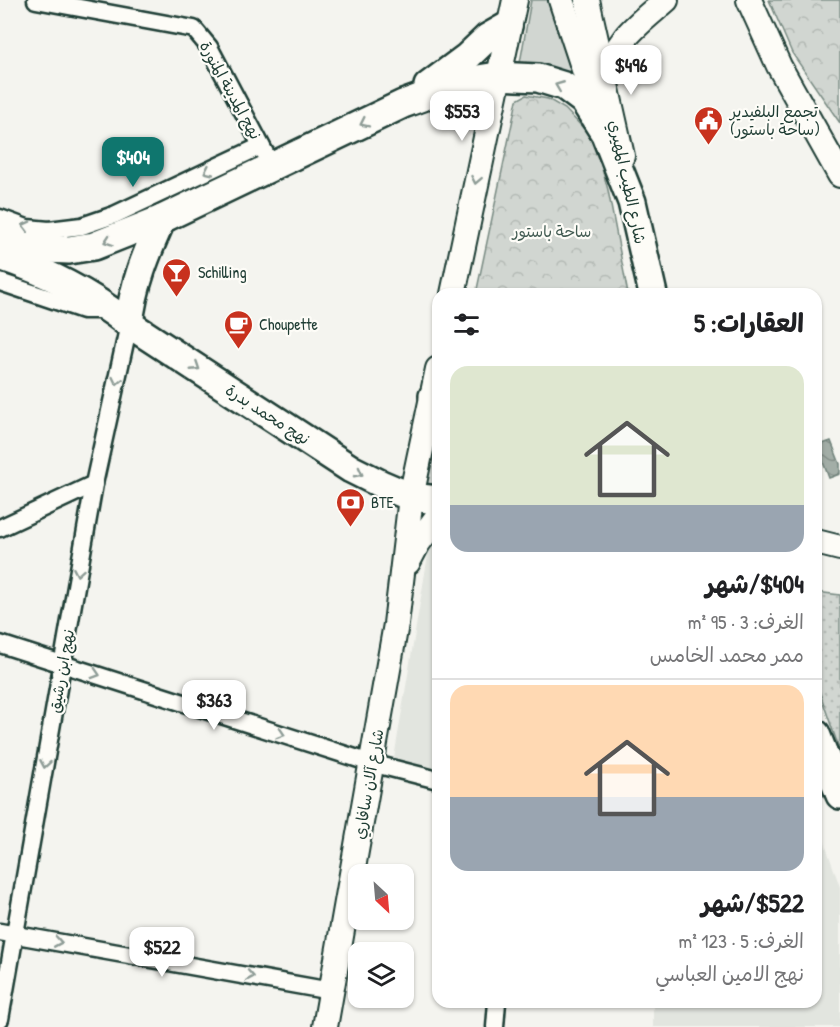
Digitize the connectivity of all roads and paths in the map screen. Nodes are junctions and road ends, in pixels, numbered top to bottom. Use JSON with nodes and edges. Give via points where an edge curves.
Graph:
{"nodes":[{"id":1,"x":36,"y":0,"type":"edge"},
{"id":2,"x":515,"y":0,"type":"edge"},
{"id":3,"x":561,"y":0,"type":"edge"},
{"id":4,"x":587,"y":0,"type":"edge"},
{"id":5,"x":666,"y":0,"type":"edge"},
{"id":6,"x":750,"y":0,"type":"edge"},
{"id":7,"x":508,"y":26,"type":"junction"},
{"id":8,"x":497,"y":76,"type":"junction"},
{"id":9,"x":605,"y":78,"type":"junction"},
{"id":10,"x":403,"y":104,"type":"junction"},
{"id":11,"x":605,"y":134,"type":"junction"},
{"id":12,"x":267,"y":157,"type":"junction"},
{"id":13,"x":840,"y":175,"type":"edge"},
{"id":14,"x":632,"y":202,"type":"junction"},
{"id":15,"x":0,"y":218,"type":"edge"},
{"id":16,"x":162,"y":219,"type":"junction"},
{"id":17,"x":0,"y":236,"type":"edge"},
{"id":18,"x":0,"y":256,"type":"edge"},
{"id":19,"x":0,"y":282,"type":"edge"},
{"id":20,"x":454,"y":288,"type":"edge"},
{"id":21,"x":652,"y":288,"type":"edge"},
{"id":22,"x":120,"y":317,"type":"junction"},
{"id":23,"x":432,"y":415,"type":"edge"},
{"id":24,"x":94,"y":484,"type":"junction"},
{"id":25,"x":411,"y":497,"type":"junction"},
{"id":26,"x":432,"y":499,"type":"edge"},
{"id":27,"x":432,"y":524,"type":"edge"},
{"id":28,"x":0,"y":528,"type":"edge"},
{"id":29,"x":822,"y":544,"type":"edge"},
{"id":30,"x":840,"y":548,"type":"edge"},
{"id":31,"x":822,"y":558,"type":"edge"},
{"id":32,"x":840,"y":559,"type":"edge"},
{"id":33,"x":401,"y":575,"type":"junction"},
{"id":34,"x":0,"y":644,"type":"edge"},
{"id":35,"x":62,"y":663,"type":"junction"},
{"id":36,"x":822,"y":749,"type":"edge"},
{"id":37,"x":371,"y":763,"type":"junction"},
{"id":38,"x":432,"y":778,"type":"edge"},
{"id":39,"x":840,"y":795,"type":"edge"},
{"id":40,"x":8,"y":933,"type":"edge"},
{"id":41,"x":331,"y":991,"type":"junction"},
{"id":42,"x":497,"y":1008,"type":"edge"},
{"id":43,"x":0,"y":1019,"type":"edge"},
{"id":44,"x":325,"y":1027,"type":"edge"},
{"id":45,"x":495,"y":1027,"type":"edge"}],
"edges":[{"from":1,"to":12,"type":"street","name":"نهج المدينة المنورة","via":[[194,29],[209,47]]},
{"from":2,"to":7,"type":"street"},
{"from":3,"to":11,"type":"street"},
{"from":4,"to":9,"type":"street","name":"شارع الطيب المهيري"},
{"from":5,"to":9,"type":"street","via":[[624,37]]},
{"from":6,"to":13,"type":"street","via":[[779,66]]},
{"from":7,"to":8,"type":"street"},
{"from":7,"to":10,"type":"main road"},
{"from":8,"to":10,"type":"main road","via":[[466,81]]},
{"from":11,"to":8,"type":"main road","one_way":true,"via":[[584,101],[564,86],[538,78]]},
{"from":8,"to":20,"type":"street","one_way":true},
{"from":9,"to":14,"type":"street","name":"شارع الطيب المهيري"},
{"from":10,"to":12,"type":"main road","one_way":true},
{"from":11,"to":14,"type":"main road"},
{"from":12,"to":15,"type":"street","one_way":true,"via":[[82,226],[27,228]]},
{"from":12,"to":16,"type":"main road"},
{"from":14,"to":21,"type":"main road","name":"شارع الطيب المهيري"},
{"from":16,"to":17,"type":"main road","one_way":true,"via":[[94,246],[69,250],[46,249]]},
{"from":16,"to":22,"type":"main road","via":[[134,292]]},
{"from":18,"to":22,"type":"main road","name":"نهج محمد بدرة","via":[[58,278]]},
{"from":19,"to":22,"type":"street","via":[[83,310]]},
{"from":22,"to":24,"type":"street","name":"نهج ابن رشيق","one_way":true},
{"from":22,"to":25,"type":"main road","name":"نهج محمد بدرة","one_way":true,"via":[[351,469]]},
{"from":23,"to":25,"type":"street","name":"شارع آلان سافاري"},
{"from":24,"to":28,"type":"street"},
{"from":24,"to":35,"type":"street","name":"نهج ابن رشيق","one_way":true},
{"from":25,"to":26,"type":"main road","name":"نهج محمد بدرة"},
{"from":25,"to":33,"type":"street","name":"شارع آلان سافاري"},
{"from":27,"to":33,"type":"street"},
{"from":29,"to":30,"type":"street"},
{"from":31,"to":32,"type":"street"},
{"from":33,"to":37,"type":"street","name":"شارع آلان سافاري"},
{"from":34,"to":35,"type":"street"},
{"from":35,"to":37,"type":"street","one_way":true},
{"from":35,"to":40,"type":"street","name":"نهج ابن رشيق","one_way":true},
{"from":36,"to":39,"type":"main road"},
{"from":37,"to":38,"type":"street"},
{"from":37,"to":41,"type":"street","name":"شارع آلان سافاري"},
{"from":40,"to":41,"type":"street","one_way":true},
{"from":40,"to":43,"type":"street","name":"نهج ابن رشيق"},
{"from":41,"to":44,"type":"street","name":"شارع آلان سافاري"},
{"from":42,"to":45,"type":"street"}]}
